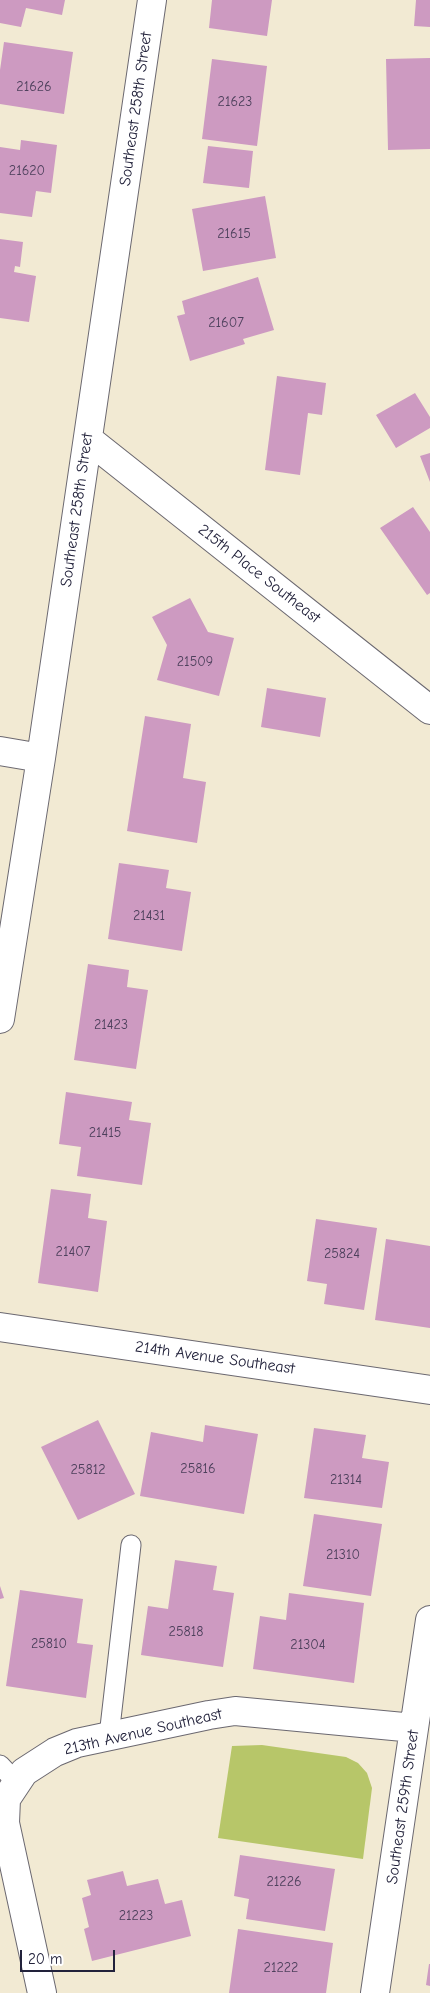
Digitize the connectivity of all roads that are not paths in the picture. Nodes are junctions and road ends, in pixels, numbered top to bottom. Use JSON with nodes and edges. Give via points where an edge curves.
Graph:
{"nodes":[{"id":1,"x":152,"y":0,"type":"edge"},
{"id":2,"x":88,"y":439,"type":"junction"},
{"id":3,"x":430,"y":710,"type":"edge"},
{"id":4,"x":0,"y":751,"type":"edge"},
{"id":5,"x":41,"y":758,"type":"junction"},
{"id":6,"x":0,"y":1019,"type":"edge"},
{"id":7,"x":0,"y":1327,"type":"edge"},
{"id":8,"x":430,"y":1390,"type":"edge"},
{"id":9,"x":131,"y":1545,"type":"dead end"},
{"id":10,"x":430,"y":1620,"type":"edge"},
{"id":11,"x":414,"y":1728,"type":"junction"},
{"id":12,"x":109,"y":1736,"type":"junction"},
{"id":13,"x":9,"y":1774,"type":"edge"},
{"id":14,"x":42,"y":1993,"type":"edge"},
{"id":15,"x":375,"y":1993,"type":"edge"}],
"edges":[{"from":1,"to":2,"type":"street","name":"Southeast 258th Street"},
{"from":2,"to":3,"type":"street","name":"215th Place Southeast"},
{"from":2,"to":5,"type":"street","name":"Southeast 258th Street"},
{"from":4,"to":5,"type":"street"},
{"from":5,"to":6,"type":"street","name":"Southeast 258th Street"},
{"from":7,"to":8,"type":"street","name":"214th Avenue Southeast"},
{"from":9,"to":12,"type":"lane"},
{"from":10,"to":11,"type":"street","name":"Southeast 259th Street"},
{"from":11,"to":12,"type":"street","name":"213th Avenue Southeast","via":[[235,1711]]},
{"from":11,"to":15,"type":"street","name":"Southeast 259th Street"},
{"from":12,"to":13,"type":"street","name":"213th Avenue Southeast","via":[[78,1743],[55,1752],[24,1772]]},
{"from":13,"to":14,"type":"street","name":"213th Avenue Southeast","via":[[5,1823]]}]}
